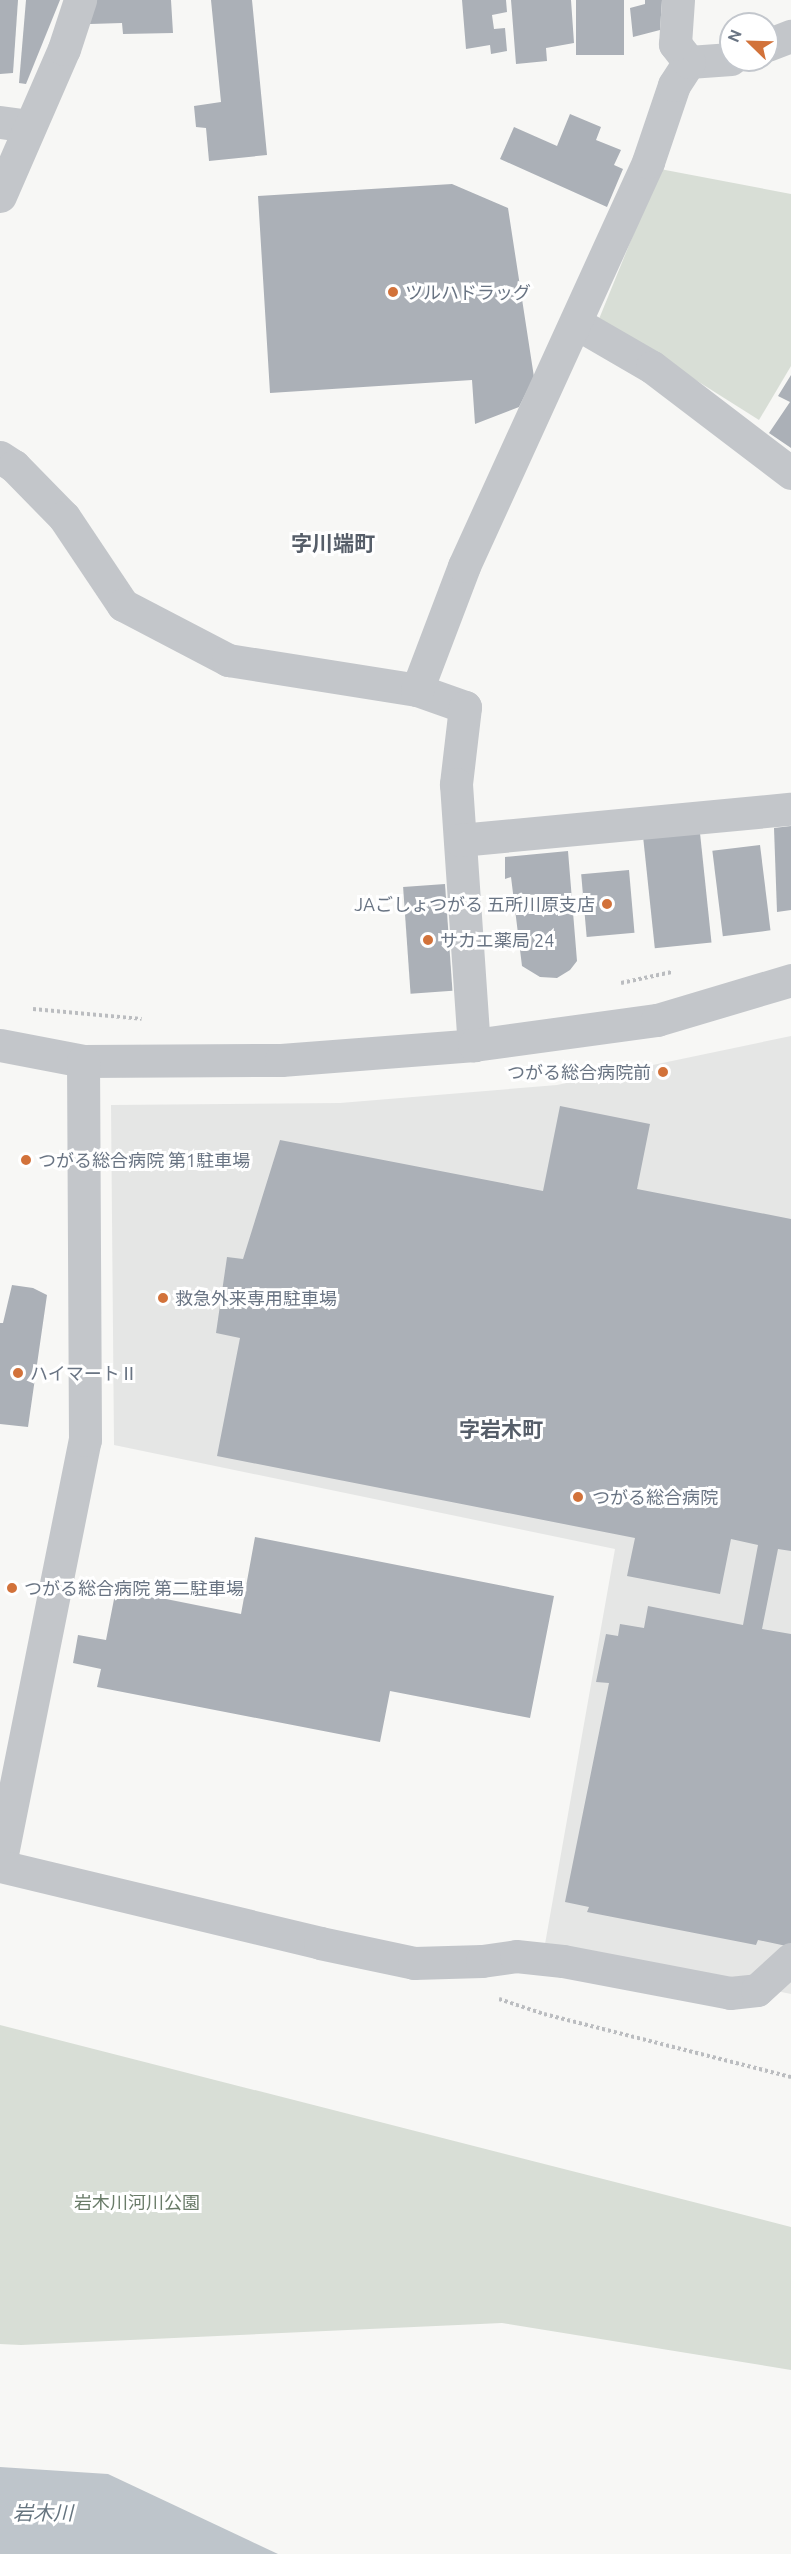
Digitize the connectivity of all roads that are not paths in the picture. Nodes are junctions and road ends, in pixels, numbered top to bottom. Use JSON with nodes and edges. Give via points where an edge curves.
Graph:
{"nodes":[{"id":1,"x":80,"y":0,"type":"edge"},
{"id":2,"x":678,"y":0,"type":"edge"},
{"id":3,"x":719,"y":60,"type":"edge"},
{"id":4,"x":689,"y":62,"type":"junction"},
{"id":5,"x":15,"y":124,"type":"edge"},
{"id":6,"x":0,"y":196,"type":"edge"},
{"id":7,"x":576,"y":323,"type":"junction"},
{"id":8,"x":0,"y":457,"type":"edge"},
{"id":9,"x":791,"y":473,"type":"edge"},
{"id":10,"x":417,"y":690,"type":"junction"},
{"id":11,"x":791,"y":809,"type":"edge"},
{"id":12,"x":460,"y":840,"type":"junction"},
{"id":13,"x":791,"y":980,"type":"edge"},
{"id":14,"x":0,"y":1045,"type":"edge"},
{"id":15,"x":474,"y":1045,"type":"junction"},
{"id":16,"x":82,"y":1061,"type":"junction"},
{"id":17,"x":0,"y":1865,"type":"edge"},
{"id":18,"x":791,"y":1959,"type":"edge"}],
"edges":[{"from":1,"to":5,"type":"street","via":[[64,49]]},
{"from":2,"to":4,"type":"street","via":[[675,44]]},
{"from":3,"to":4,"type":"street"},
{"from":4,"to":7,"type":"street","via":[[674,85],[648,162]]},
{"from":5,"to":6,"type":"street"},
{"from":7,"to":9,"type":"street","via":[[652,367]]},
{"from":7,"to":10,"type":"street","via":[[464,566]]},
{"from":8,"to":10,"type":"street","via":[[14,466],[64,517],[123,605],[228,660]]},
{"from":10,"to":12,"type":"street","via":[[465,707],[456,784]]},
{"from":11,"to":12,"type":"street"},
{"from":12,"to":15,"type":"street"},
{"from":13,"to":15,"type":"street","via":[[657,1020]]},
{"from":14,"to":16,"type":"street"},
{"from":15,"to":16,"type":"street","via":[[281,1060]]},
{"from":16,"to":17,"type":"street","via":[[85,1440]]},
{"from":17,"to":18,"type":"street","via":[[414,1963],[516,1956],[563,1961],[730,1993],[757,1990]]}]}
